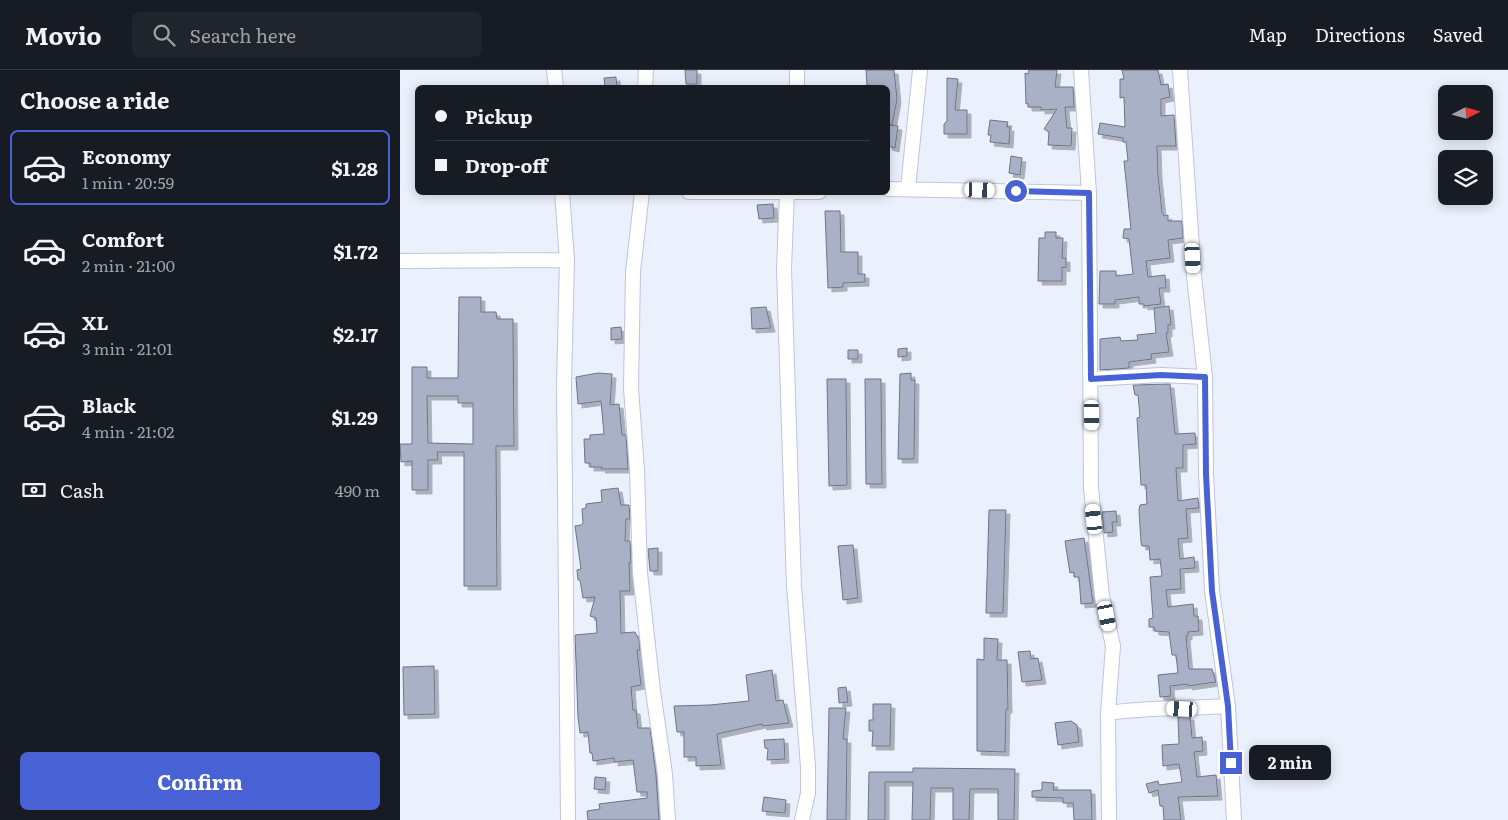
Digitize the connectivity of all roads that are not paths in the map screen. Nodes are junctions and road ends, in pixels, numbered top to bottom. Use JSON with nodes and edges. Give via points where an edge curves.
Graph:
{"nodes":[{"id":1,"x":554,"y":70,"type":"edge"},
{"id":2,"x":646,"y":70,"type":"edge"},
{"id":3,"x":797,"y":70,"type":"edge"},
{"id":4,"x":920,"y":70,"type":"edge"},
{"id":5,"x":1081,"y":70,"type":"edge"},
{"id":6,"x":1180,"y":70,"type":"edge"},
{"id":7,"x":556,"y":85,"type":"edge"},
{"id":8,"x":645,"y":85,"type":"edge"},
{"id":9,"x":797,"y":85,"type":"edge"},
{"id":10,"x":908,"y":188,"type":"junction"},
{"id":11,"x":890,"y":189,"type":"edge"},
{"id":12,"x":1089,"y":193,"type":"junction"},
{"id":13,"x":562,"y":195,"type":"edge"},
{"id":14,"x":642,"y":195,"type":"edge"},
{"id":15,"x":787,"y":195,"type":"edge"},
{"id":16,"x":567,"y":260,"type":"junction"},
{"id":17,"x":400,"y":261,"type":"edge"},
{"id":18,"x":1205,"y":377,"type":"junction"},
{"id":19,"x":1091,"y":379,"type":"junction"},
{"id":20,"x":1228,"y":706,"type":"junction"},
{"id":21,"x":1108,"y":713,"type":"junction"},
{"id":22,"x":568,"y":820,"type":"edge"},
{"id":23,"x":668,"y":820,"type":"edge"},
{"id":24,"x":802,"y":820,"type":"edge"},
{"id":25,"x":1109,"y":820,"type":"edge"},
{"id":26,"x":1234,"y":820,"type":"edge"}],
"edges":[{"from":1,"to":7,"type":"street"},
{"from":2,"to":8,"type":"street"},
{"from":3,"to":9,"type":"street"},
{"from":4,"to":10,"type":"street"},
{"from":5,"to":12,"type":"street"},
{"from":6,"to":18,"type":"street","via":[[1194,276]]},
{"from":10,"to":11,"type":"street"},
{"from":10,"to":12,"type":"street"},
{"from":12,"to":19,"type":"street"},
{"from":13,"to":16,"type":"street"},
{"from":14,"to":23,"type":"street","via":[[633,272],[631,388],[640,573]]},
{"from":15,"to":24,"type":"street","via":[[784,278],[794,586],[808,767],[808,793]]},
{"from":16,"to":17,"type":"street"},
{"from":16,"to":22,"type":"street","via":[[564,384]]},
{"from":18,"to":19,"type":"street","via":[[1161,375]]},
{"from":18,"to":20,"type":"street","via":[[1212,591]]},
{"from":19,"to":21,"type":"street","via":[[1091,488],[1102,596],[1113,646]]},
{"from":20,"to":21,"type":"street","via":[[1143,708]]},
{"from":20,"to":26,"type":"street"},
{"from":21,"to":25,"type":"street"}]}
